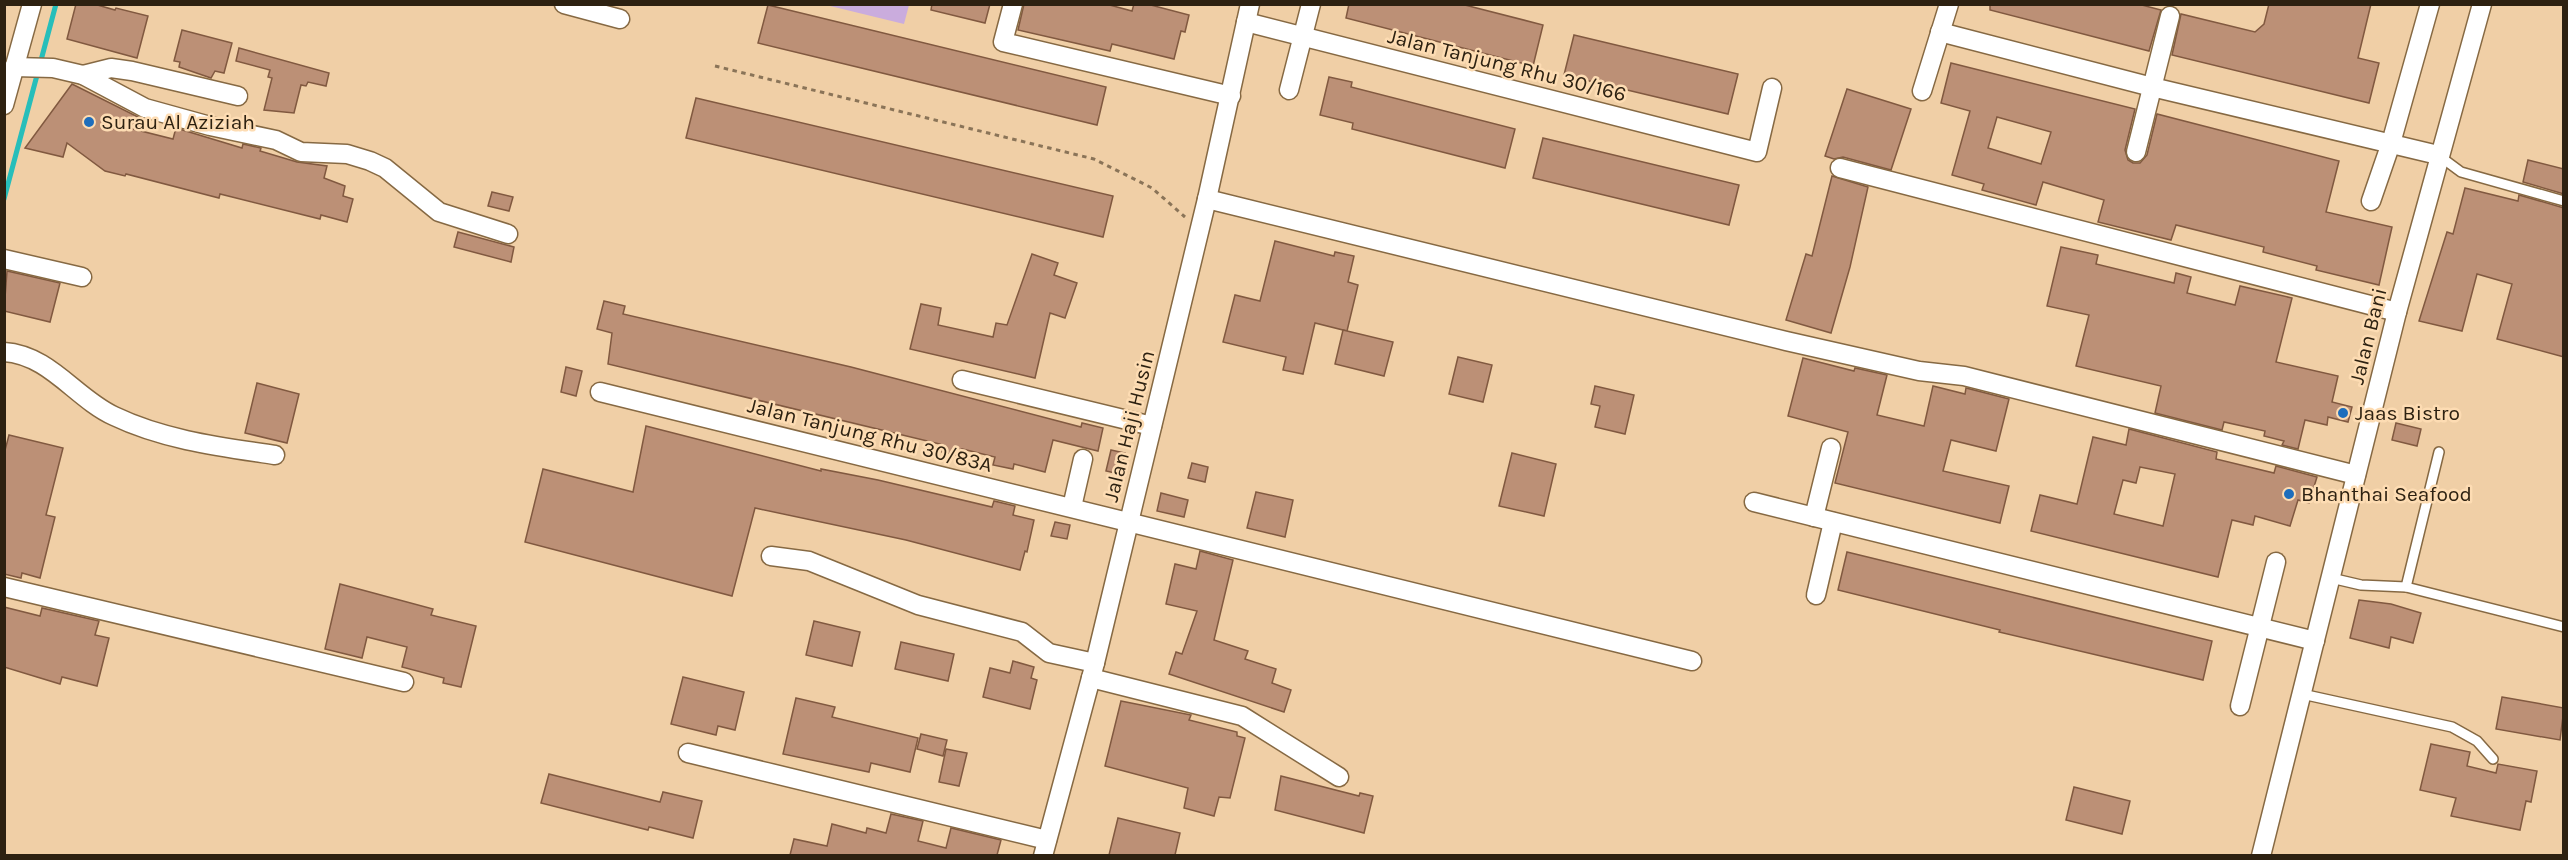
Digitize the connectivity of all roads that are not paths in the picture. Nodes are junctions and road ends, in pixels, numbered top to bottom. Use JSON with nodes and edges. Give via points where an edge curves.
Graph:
{"nodes":[{"id":1,"x":32,"y":4,"type":"edge"},
{"id":2,"x":564,"y":4,"type":"edge"},
{"id":3,"x":1013,"y":4,"type":"edge"},
{"id":4,"x":1311,"y":4,"type":"edge"},
{"id":5,"x":1949,"y":4,"type":"edge"},
{"id":6,"x":2430,"y":4,"type":"edge"},
{"id":7,"x":2482,"y":4,"type":"edge"},
{"id":8,"x":1248,"y":13,"type":"edge"},
{"id":9,"x":2170,"y":16,"type":"dead end"},
{"id":10,"x":620,"y":19,"type":"dead end"},
{"id":11,"x":1941,"y":32,"type":"junction"},
{"id":12,"x":1303,"y":37,"type":"junction"},
{"id":13,"x":20,"y":66,"type":"junction"},
{"id":14,"x":83,"y":75,"type":"junction"},
{"id":15,"x":2152,"y":87,"type":"junction"},
{"id":16,"x":1772,"y":88,"type":"dead end"},
{"id":17,"x":1289,"y":90,"type":"dead end"},
{"id":18,"x":1922,"y":91,"type":"dead end"},
{"id":19,"x":238,"y":96,"type":"dead end"},
{"id":20,"x":1231,"y":96,"type":"junction"},
{"id":21,"x":4,"y":105,"type":"edge"},
{"id":22,"x":2391,"y":143,"type":"junction"},
{"id":23,"x":2136,"y":152,"type":"dead end"},
{"id":24,"x":2438,"y":155,"type":"junction"},
{"id":25,"x":1840,"y":168,"type":"dead end"},
{"id":26,"x":1207,"y":200,"type":"junction"},
{"id":27,"x":2371,"y":201,"type":"dead end"},
{"id":28,"x":2564,"y":201,"type":"edge"},
{"id":29,"x":508,"y":234,"type":"dead end"},
{"id":30,"x":4,"y":259,"type":"edge"},
{"id":31,"x":82,"y":277,"type":"dead end"},
{"id":32,"x":2397,"y":312,"type":"junction"},
{"id":33,"x":4,"y":352,"type":"edge"},
{"id":34,"x":962,"y":380,"type":"dead end"},
{"id":35,"x":600,"y":392,"type":"dead end"},
{"id":36,"x":1152,"y":426,"type":"junction"},
{"id":37,"x":1831,"y":448,"type":"dead end"},
{"id":38,"x":2439,"y":452,"type":"dead end"},
{"id":39,"x":275,"y":455,"type":"dead end"},
{"id":40,"x":1083,"y":459,"type":"dead end"},
{"id":41,"x":2356,"y":475,"type":"junction"},
{"id":42,"x":1754,"y":502,"type":"dead end"},
{"id":43,"x":1072,"y":507,"type":"junction"},
{"id":44,"x":1814,"y":517,"type":"junction"},
{"id":45,"x":1128,"y":521,"type":"junction"},
{"id":46,"x":1833,"y":522,"type":"junction"},
{"id":47,"x":771,"y":556,"type":"dead end"},
{"id":48,"x":2276,"y":562,"type":"dead end"},
{"id":49,"x":2331,"y":578,"type":"junction"},
{"id":50,"x":4,"y":587,"type":"edge"},
{"id":51,"x":2406,"y":587,"type":"junction"},
{"id":52,"x":1816,"y":595,"type":"dead end"},
{"id":53,"x":2564,"y":627,"type":"edge"},
{"id":54,"x":2260,"y":628,"type":"junction"},
{"id":55,"x":2315,"y":641,"type":"junction"},
{"id":56,"x":1692,"y":661,"type":"dead end"},
{"id":57,"x":1093,"y":670,"type":"junction"},
{"id":58,"x":404,"y":682,"type":"dead end"},
{"id":59,"x":2302,"y":694,"type":"junction"},
{"id":60,"x":2240,"y":706,"type":"dead end"},
{"id":61,"x":688,"y":753,"type":"dead end"},
{"id":62,"x":2493,"y":759,"type":"dead end"},
{"id":63,"x":1339,"y":777,"type":"dead end"},
{"id":64,"x":1045,"y":848,"type":"edge"},
{"id":65,"x":2261,"y":855,"type":"edge"}],
"edges":[{"from":1,"to":13,"type":"street"},
{"from":2,"to":10,"type":"street"},
{"from":3,"to":20,"type":"street","via":[[1003,42]]},
{"from":4,"to":12,"type":"street"},
{"from":5,"to":11,"type":"street"},
{"from":6,"to":22,"type":"street"},
{"from":7,"to":24,"type":"street","name":"Jalan Bani"},
{"from":8,"to":12,"type":"street","name":"Jalan Tanjung Rhu 30/166"},
{"from":8,"to":20,"type":"street","name":"Jalan Haji Husin"},
{"from":9,"to":15,"type":"street"},
{"from":11,"to":15,"type":"street"},
{"from":11,"to":18,"type":"street"},
{"from":12,"to":16,"type":"street","name":"Jalan Tanjung Rhu 30/166","via":[[1757,152]]},
{"from":12,"to":17,"type":"street"},
{"from":13,"to":14,"type":"street"},
{"from":13,"to":21,"type":"street"},
{"from":14,"to":19,"type":"street","via":[[111,68]]},
{"from":14,"to":29,"type":"street","via":[[145,108],[276,140],[301,152],[347,154],[370,161],[385,168],[440,212]]},
{"from":15,"to":22,"type":"street"},
{"from":15,"to":23,"type":"street"},
{"from":20,"to":26,"type":"street","name":"Jalan Haji Husin"},
{"from":22,"to":24,"type":"street"},
{"from":22,"to":27,"type":"street"},
{"from":24,"to":28,"type":"lane","via":[[2461,172]]},
{"from":24,"to":32,"type":"street","name":"Jalan Bani"},
{"from":25,"to":32,"type":"street"},
{"from":26,"to":36,"type":"street","name":"Jalan Haji Husin"},
{"from":26,"to":41,"type":"street","via":[[1786,341],[1919,371],[1964,376]]},
{"from":30,"to":31,"type":"street"},
{"from":32,"to":41,"type":"street","name":"Jalan Bani"},
{"from":33,"to":39,"type":"street","via":[[32,357],[104,411],[126,422],[193,443]]},
{"from":34,"to":36,"type":"street"},
{"from":35,"to":43,"type":"street","name":"Jalan Tanjung Rhu 30/83A"},
{"from":36,"to":45,"type":"street","name":"Jalan Haji Husin"},
{"from":37,"to":44,"type":"street"},
{"from":38,"to":51,"type":"lane"},
{"from":40,"to":43,"type":"street"},
{"from":41,"to":49,"type":"street","name":"Jalan Bani"},
{"from":42,"to":44,"type":"street"},
{"from":43,"to":45,"type":"street","name":"Jalan Tanjung Rhu 30/83A"},
{"from":44,"to":46,"type":"street"},
{"from":45,"to":56,"type":"street","name":"Jalan Tanjung Rhu 30/83A"},
{"from":45,"to":57,"type":"street","name":"Jalan Haji Husin"},
{"from":46,"to":52,"type":"street"},
{"from":46,"to":54,"type":"street"},
{"from":47,"to":57,"type":"street","via":[[809,561],[918,605],[1022,632],[1049,653]]},
{"from":48,"to":54,"type":"street"},
{"from":49,"to":51,"type":"lane","via":[[2361,585]]},
{"from":49,"to":55,"type":"street","name":"Jalan Bani"},
{"from":50,"to":58,"type":"street"},
{"from":51,"to":53,"type":"lane"},
{"from":54,"to":55,"type":"street"},
{"from":54,"to":60,"type":"street"},
{"from":55,"to":59,"type":"street","name":"Jalan Bani"},
{"from":57,"to":63,"type":"street","via":[[1242,716]]},
{"from":57,"to":64,"type":"street","name":"Jalan Haji Husin"},
{"from":59,"to":62,"type":"lane","via":[[2452,727],[2476,741]]},
{"from":59,"to":65,"type":"street","name":"Jalan Bani"},
{"from":61,"to":64,"type":"street"}]}
